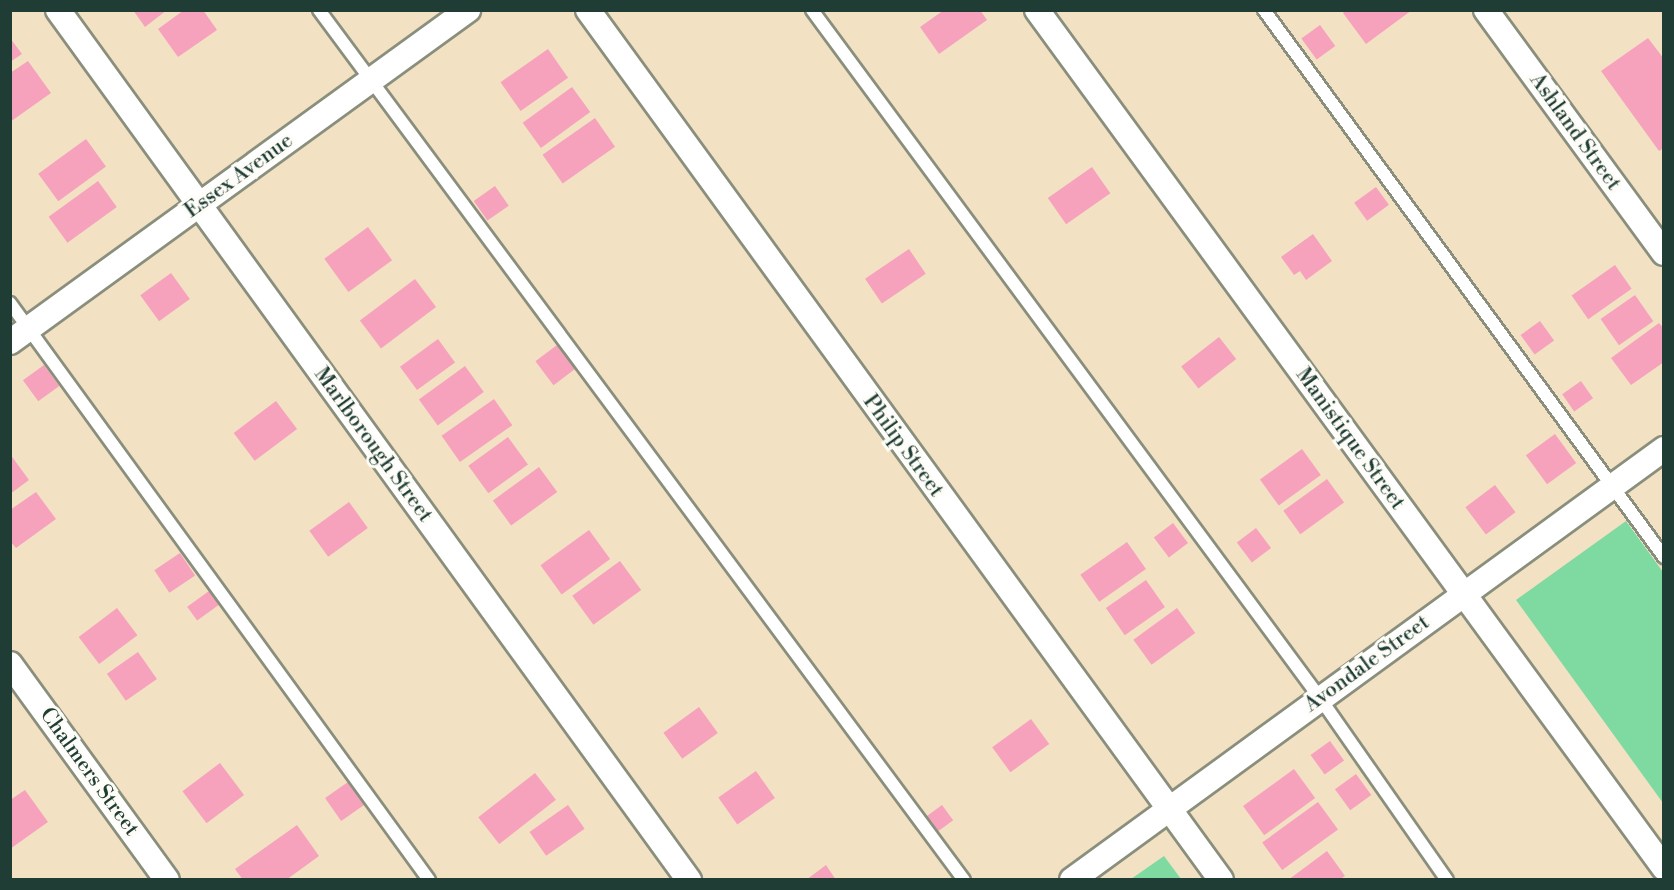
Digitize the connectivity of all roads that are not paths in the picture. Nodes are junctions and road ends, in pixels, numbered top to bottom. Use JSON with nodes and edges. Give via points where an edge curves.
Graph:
{"nodes":[{"id":1,"x":58,"y":10,"type":"edge"},
{"id":2,"x":319,"y":10,"type":"edge"},
{"id":3,"x":468,"y":10,"type":"edge"},
{"id":4,"x":588,"y":10,"type":"edge"},
{"id":5,"x":812,"y":10,"type":"edge"},
{"id":6,"x":1037,"y":10,"type":"edge"},
{"id":7,"x":1264,"y":10,"type":"edge"},
{"id":8,"x":1486,"y":10,"type":"edge"},
{"id":9,"x":370,"y":81,"type":"junction"},
{"id":10,"x":200,"y":205,"type":"junction"},
{"id":11,"x":1664,"y":253,"type":"edge"},
{"id":12,"x":10,"y":303,"type":"edge"},
{"id":13,"x":19,"y":335,"type":"edge"},
{"id":14,"x":1664,"y":449,"type":"edge"},
{"id":15,"x":1612,"y":486,"type":"junction"},
{"id":16,"x":1664,"y":557,"type":"edge"},
{"id":17,"x":1464,"y":594,"type":"junction"},
{"id":18,"x":10,"y":664,"type":"edge"},
{"id":19,"x":1320,"y":698,"type":"junction"},
{"id":20,"x":1169,"y":809,"type":"junction"},
{"id":21,"x":1664,"y":868,"type":"edge"},
{"id":22,"x":167,"y":879,"type":"edge"},
{"id":23,"x":429,"y":879,"type":"edge"},
{"id":24,"x":689,"y":879,"type":"edge"},
{"id":25,"x":964,"y":879,"type":"edge"},
{"id":26,"x":1072,"y":879,"type":"edge"},
{"id":27,"x":1221,"y":879,"type":"edge"},
{"id":28,"x":1447,"y":879,"type":"edge"}],
"edges":[{"from":1,"to":10,"type":"street","name":"Marlborough Street"},
{"from":2,"to":9,"type":"lane"},
{"from":3,"to":9,"type":"street","name":"Essex Avenue"},
{"from":4,"to":20,"type":"street","name":"Philip Street"},
{"from":5,"to":19,"type":"lane"},
{"from":6,"to":17,"type":"street","name":"Manistique Street"},
{"from":7,"to":15,"type":"lane"},
{"from":8,"to":11,"type":"street","name":"Ashland Street"},
{"from":9,"to":10,"type":"street","name":"Essex Avenue"},
{"from":9,"to":25,"type":"lane"},
{"from":10,"to":13,"type":"street","name":"Essex Avenue"},
{"from":10,"to":24,"type":"street","name":"Marlborough Street"},
{"from":12,"to":13,"type":"lane"},
{"from":13,"to":23,"type":"lane"},
{"from":14,"to":15,"type":"street","name":"Avondale Street"},
{"from":15,"to":16,"type":"lane"},
{"from":15,"to":17,"type":"street","name":"Avondale Street"},
{"from":17,"to":19,"type":"street","name":"Avondale Street"},
{"from":17,"to":21,"type":"street","name":"Manistique Street"},
{"from":18,"to":22,"type":"street","name":"Chalmers Street"},
{"from":19,"to":20,"type":"street","name":"Avondale Street"},
{"from":19,"to":28,"type":"lane"},
{"from":20,"to":26,"type":"street","name":"Avondale Street"},
{"from":20,"to":27,"type":"street","name":"Philip Street"}]}
